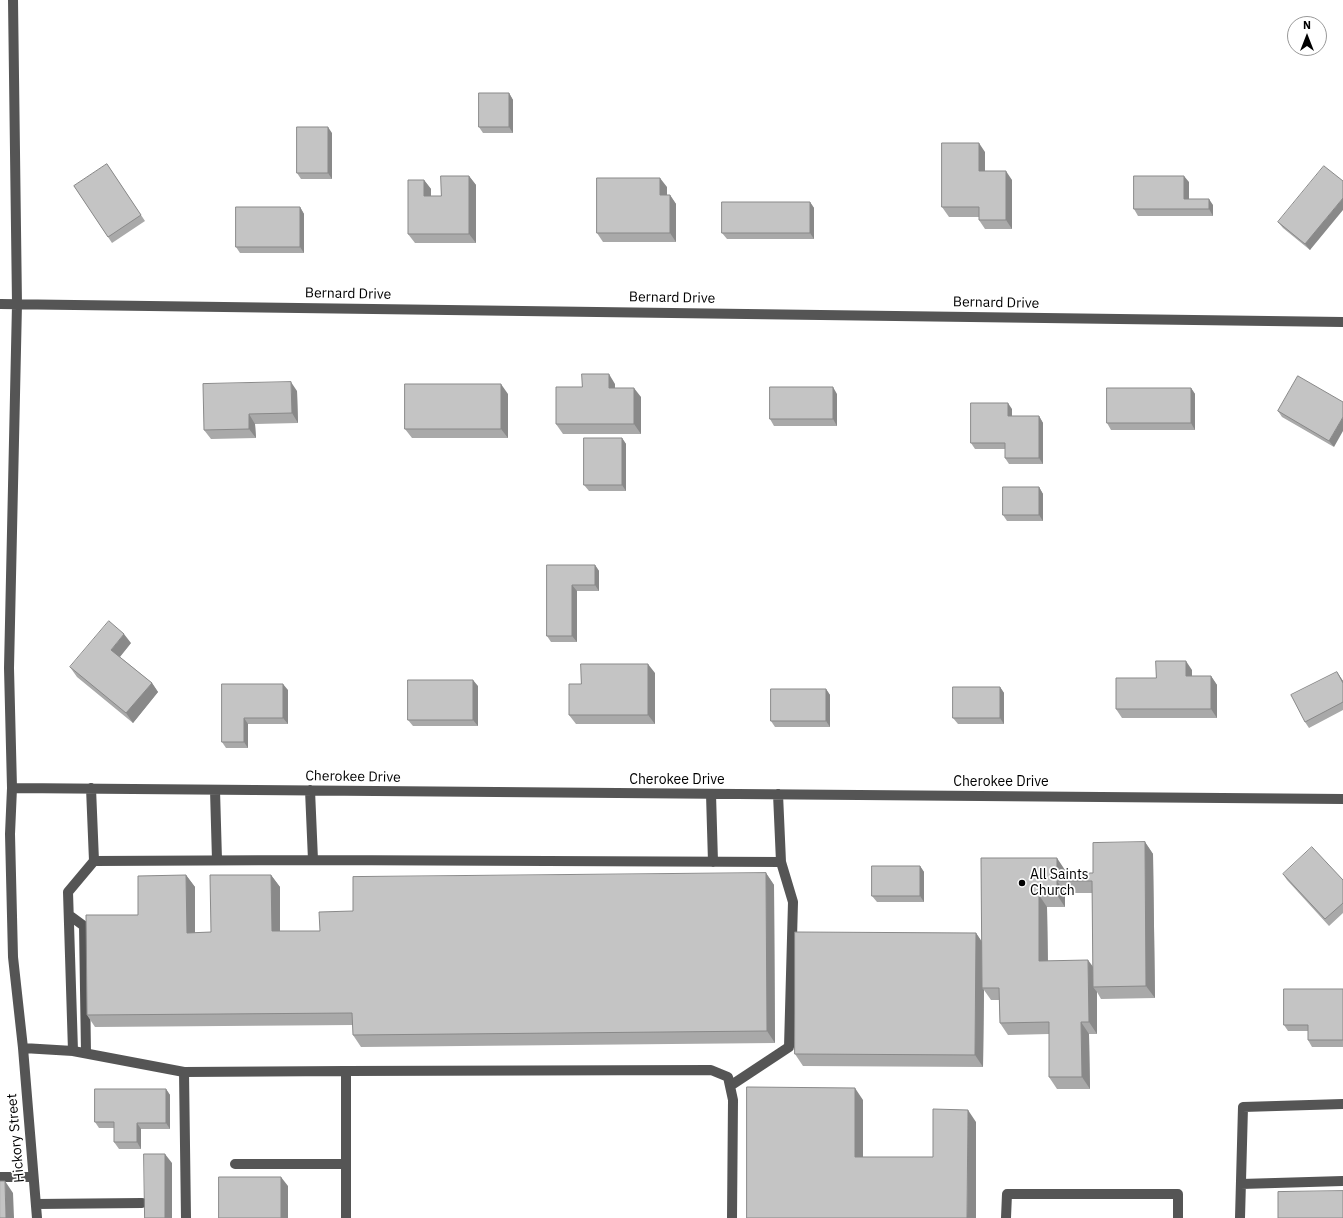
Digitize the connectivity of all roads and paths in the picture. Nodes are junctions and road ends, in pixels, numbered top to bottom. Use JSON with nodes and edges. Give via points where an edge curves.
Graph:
{"nodes":[{"id":1,"x":13,"y":0,"type":"edge"},
{"id":2,"x":0,"y":304,"type":"edge"},
{"id":3,"x":17,"y":304,"type":"junction"},
{"id":4,"x":1343,"y":322,"type":"edge"},
{"id":5,"x":4,"y":668,"type":"edge"},
{"id":6,"x":12,"y":788,"type":"junction"},
{"id":7,"x":91,"y":788,"type":"junction"},
{"id":8,"x":215,"y":790,"type":"junction"},
{"id":9,"x":310,"y":790,"type":"junction"},
{"id":10,"x":711,"y":794,"type":"junction"},
{"id":11,"x":778,"y":794,"type":"junction"},
{"id":12,"x":1343,"y":799,"type":"edge"},
{"id":13,"x":5,"y":834,"type":"edge"},
{"id":14,"x":217,"y":860,"type":"junction"},
{"id":15,"x":313,"y":860,"type":"junction"},
{"id":16,"x":94,"y":861,"type":"junction"},
{"id":17,"x":712,"y":862,"type":"junction"},
{"id":18,"x":781,"y":862,"type":"junction"},
{"id":19,"x":69,"y":915,"type":"junction"},
{"id":20,"x":23,"y":1048,"type":"junction"},
{"id":21,"x":73,"y":1051,"type":"junction"},
{"id":22,"x":86,"y":1054,"type":"junction"},
{"id":23,"x":346,"y":1071,"type":"junction"},
{"id":24,"x":184,"y":1072,"type":"junction"},
{"id":25,"x":730,"y":1086,"type":"junction"},
{"id":26,"x":1343,"y":1104,"type":"edge"},
{"id":27,"x":235,"y":1164,"type":"dead end"},
{"id":28,"x":346,"y":1164,"type":"junction"},
{"id":29,"x":0,"y":1177,"type":"edge"},
{"id":30,"x":33,"y":1177,"type":"junction"},
{"id":31,"x":1343,"y":1181,"type":"edge"},
{"id":32,"x":1241,"y":1184,"type":"junction"},
{"id":33,"x":36,"y":1204,"type":"junction"},
{"id":34,"x":142,"y":1204,"type":"dead end"},
{"id":35,"x":37,"y":1218,"type":"edge"},
{"id":36,"x":186,"y":1218,"type":"edge"},
{"id":37,"x":346,"y":1218,"type":"edge"},
{"id":38,"x":732,"y":1218,"type":"edge"},
{"id":39,"x":1006,"y":1218,"type":"edge"},
{"id":40,"x":1178,"y":1218,"type":"edge"},
{"id":41,"x":1240,"y":1218,"type":"edge"}],
"edges":[{"from":1,"to":3,"type":"street","name":"Hickory Street"},
{"from":2,"to":3,"type":"street","name":"Bernard Drive"},
{"from":3,"to":4,"type":"street","name":"Bernard Drive"},
{"from":3,"to":5,"type":"street","name":"Hickory Street"},
{"from":5,"to":6,"type":"street","name":"Hickory Street"},
{"from":6,"to":7,"type":"street","name":"Cherokee Drive"},
{"from":6,"to":13,"type":"street","name":"Hickory Street"},
{"from":7,"to":8,"type":"street","name":"Cherokee Drive"},
{"from":7,"to":16,"type":"street"},
{"from":8,"to":9,"type":"street","name":"Cherokee Drive"},
{"from":8,"to":14,"type":"street"},
{"from":9,"to":10,"type":"street","name":"Cherokee Drive"},
{"from":9,"to":15,"type":"street"},
{"from":10,"to":11,"type":"street","name":"Cherokee Drive"},
{"from":10,"to":17,"type":"street"},
{"from":11,"to":12,"type":"street","name":"Cherokee Drive"},
{"from":11,"to":18,"type":"street"},
{"from":13,"to":20,"type":"street","name":"Hickory Street","via":[[13,956]]},
{"from":14,"to":15,"type":"street"},
{"from":14,"to":16,"type":"street"},
{"from":15,"to":17,"type":"street"},
{"from":16,"to":19,"type":"street","via":[[68,892]]},
{"from":17,"to":18,"type":"street"},
{"from":18,"to":25,"type":"street","via":[[793,902],[789,1047]]},
{"from":19,"to":21,"type":"street"},
{"from":19,"to":22,"type":"street","via":[[84,926]]},
{"from":20,"to":21,"type":"street"},
{"from":20,"to":30,"type":"street","name":"Hickory Street"},
{"from":21,"to":22,"type":"street"},
{"from":22,"to":24,"type":"street"},
{"from":23,"to":24,"type":"street"},
{"from":23,"to":25,"type":"street","via":[[711,1070],[728,1077]]},
{"from":23,"to":28,"type":"street"},
{"from":24,"to":36,"type":"street"},
{"from":25,"to":38,"type":"street","via":[[734,1100]]},
{"from":26,"to":32,"type":"street","via":[[1244,1106]]},
{"from":27,"to":28,"type":"street"},
{"from":28,"to":37,"type":"street"},
{"from":29,"to":30,"type":"street"},
{"from":30,"to":33,"type":"street","name":"Hickory Street"},
{"from":31,"to":32,"type":"street"},
{"from":32,"to":41,"type":"street"},
{"from":33,"to":34,"type":"street"},
{"from":33,"to":35,"type":"street","name":"Hickory Street"},
{"from":39,"to":40,"type":"street","via":[[1007,1194],[1178,1194]]}]}
